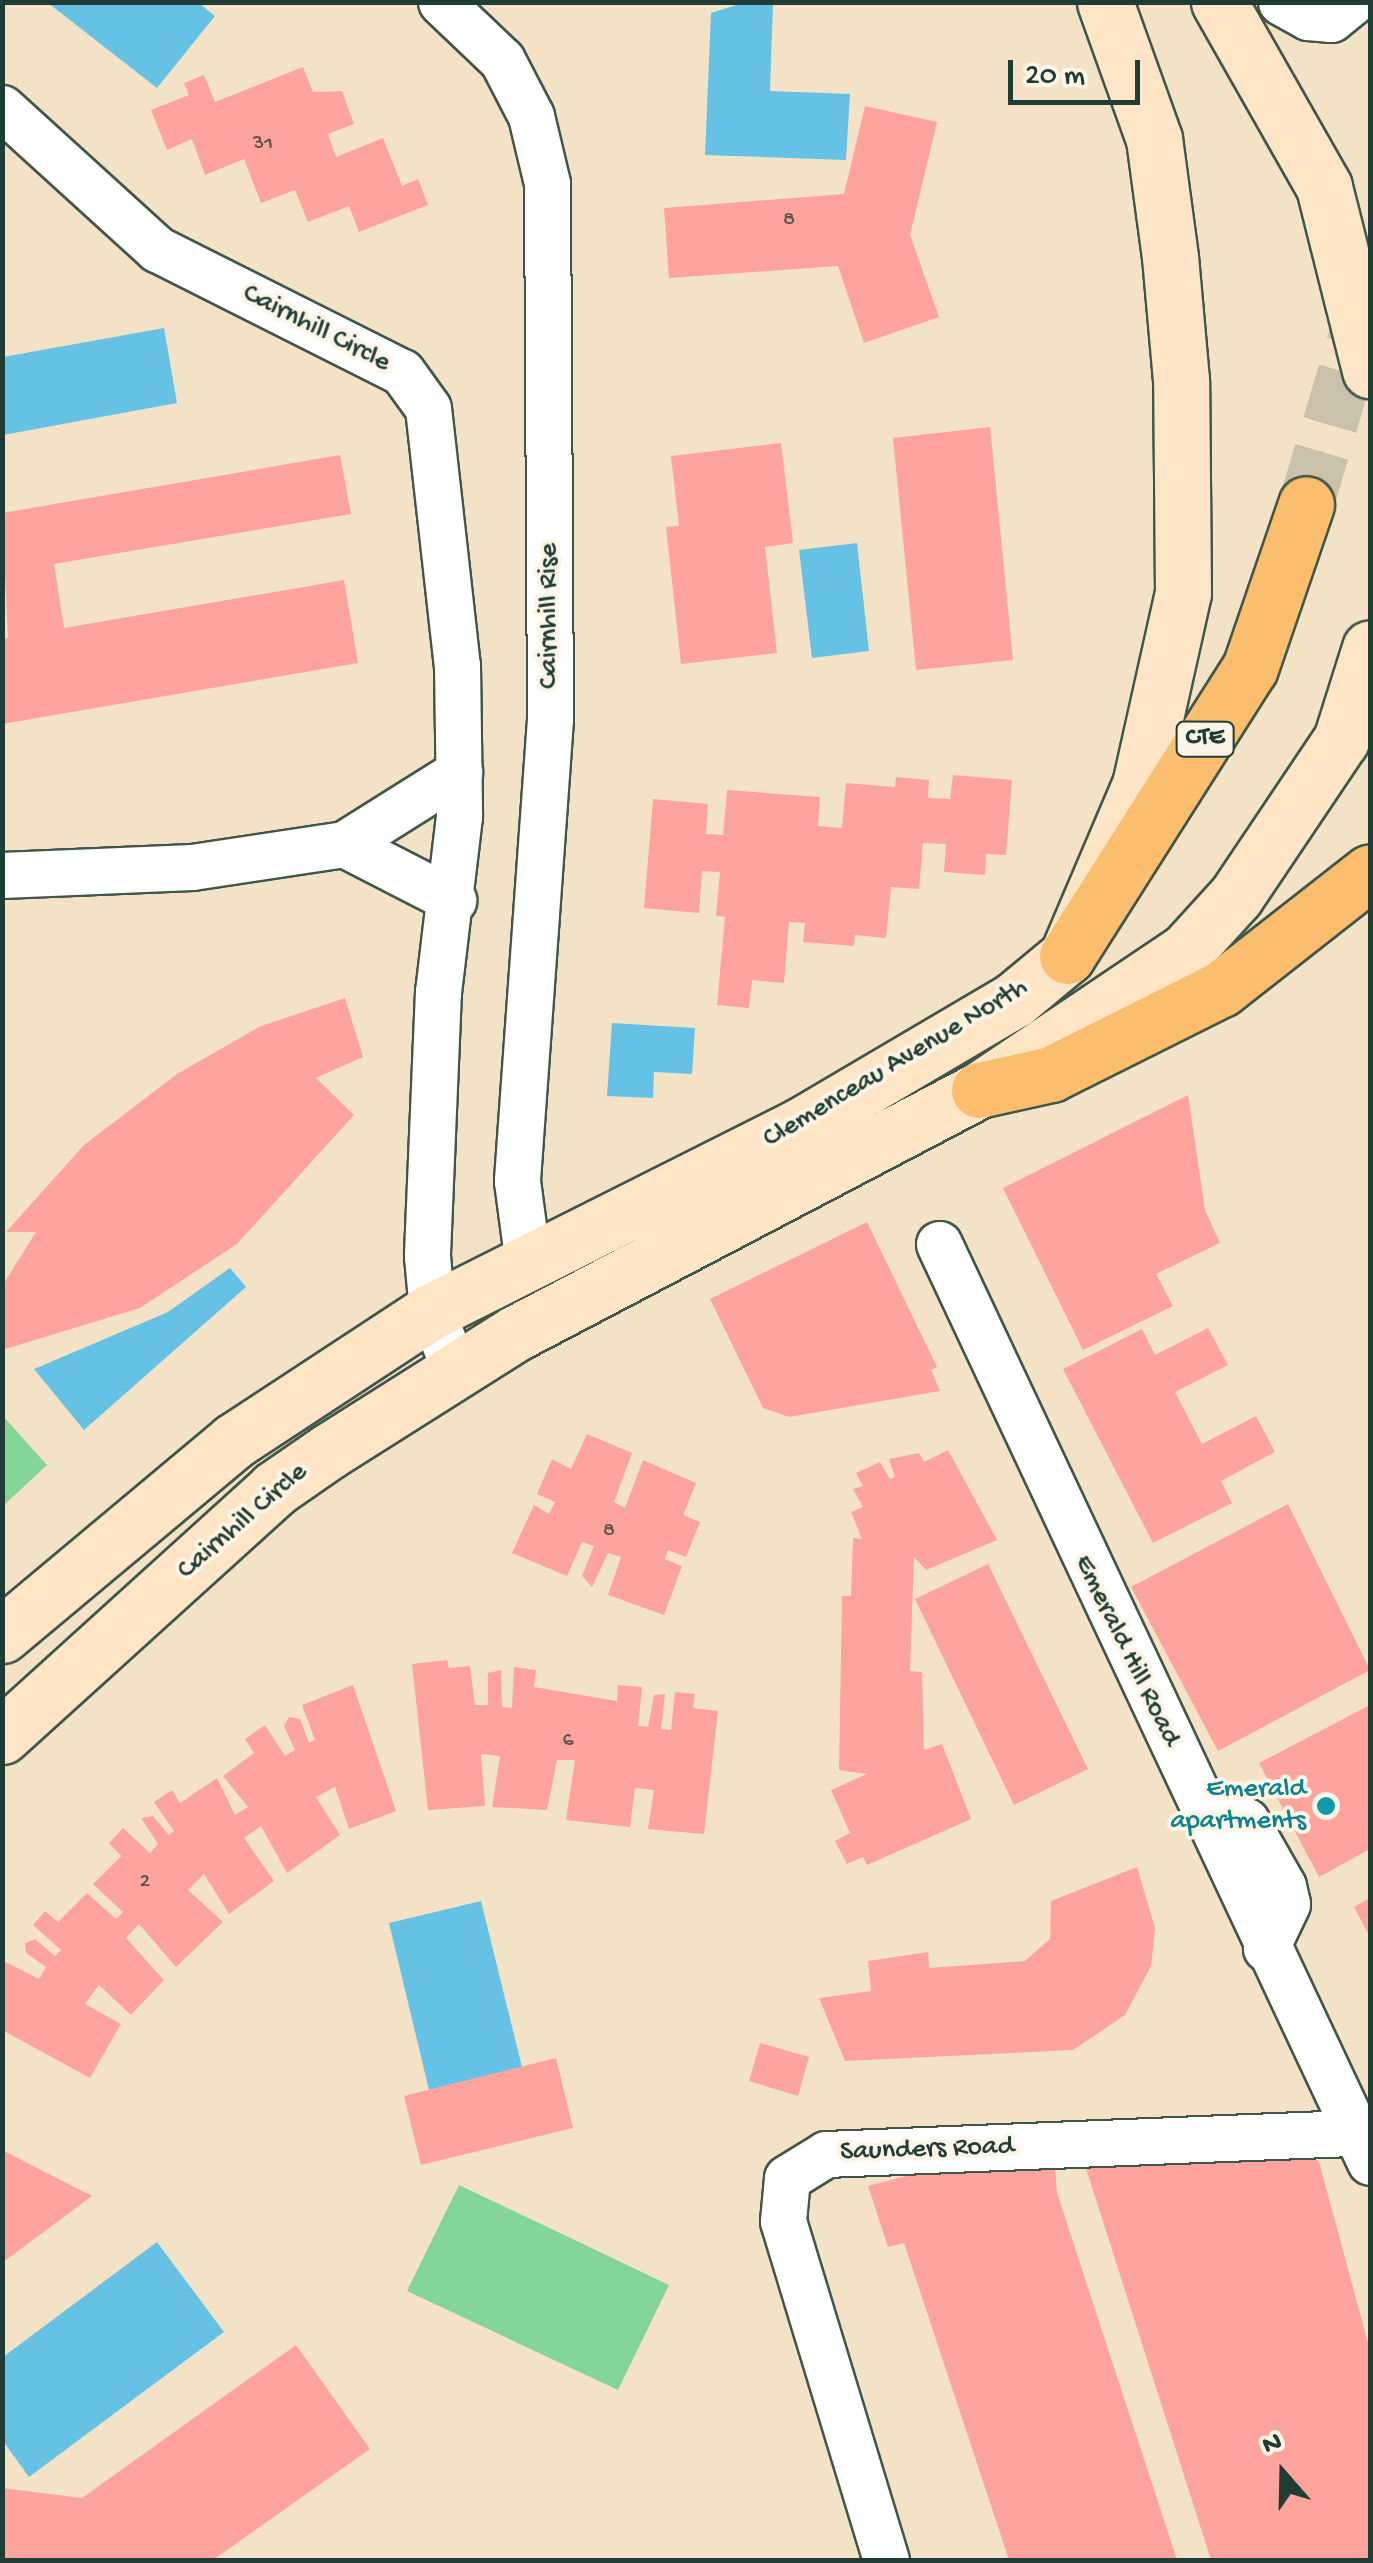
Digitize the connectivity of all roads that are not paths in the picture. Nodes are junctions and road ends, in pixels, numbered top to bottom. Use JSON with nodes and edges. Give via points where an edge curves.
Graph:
{"nodes":[{"id":1,"x":441,"y":2,"type":"edge"},
{"id":2,"x":1105,"y":2,"type":"edge"},
{"id":3,"x":1219,"y":2,"type":"edge"},
{"id":4,"x":1280,"y":2,"type":"edge"},
{"id":5,"x":1352,"y":2,"type":"edge"},
{"id":6,"x":2,"y":108,"type":"edge"},
{"id":7,"x":1370,"y":370,"type":"edge"},
{"id":8,"x":1306,"y":504,"type":"tunnel mouth"},
{"id":9,"x":1370,"y":648,"type":"edge"},
{"id":10,"x":459,"y":772,"type":"junction"},
{"id":11,"x":344,"y":844,"type":"junction"},
{"id":12,"x":1370,"y":872,"type":"edge"},
{"id":13,"x":2,"y":875,"type":"edge"},
{"id":14,"x":453,"y":900,"type":"junction"},
{"id":15,"x":1067,"y":956,"type":"junction"},
{"id":16,"x":979,"y":1090,"type":"junction"},
{"id":17,"x":939,"y":1244,"type":"dead end"},
{"id":18,"x":528,"y":1263,"type":"junction"},
{"id":19,"x":432,"y":1311,"type":"junction"},
{"id":20,"x":454,"y":1368,"type":"junction"},
{"id":21,"x":2,"y":1635,"type":"edge"},
{"id":22,"x":2,"y":1736,"type":"edge"},
{"id":23,"x":1361,"y":2148,"type":"edge"},
{"id":24,"x":886,"y":2560,"type":"edge"}],
"edges":[{"from":1,"to":18,"type":"street","name":"Cairnhill Rise","via":[[502,60],[531,116],[547,182],[550,718],[517,1181]]},
{"from":2,"to":15,"type":"main road","name":"Clemenceau Avenue North","via":[[1154,139],[1170,257],[1180,380],[1183,592],[1140,784]]},
{"from":3,"to":7,"type":"main road","via":[[1324,188]]},
{"from":4,"to":5,"type":"street","via":[[1308,17],[1331,18]]},
{"from":6,"to":10,"type":"street","name":"Cairnhill Circle","via":[[156,249],[402,372],[418,388],[428,408],[458,665]]},
{"from":8,"to":15,"type":"highway","number":"CTE","via":[[1250,668]]},
{"from":9,"to":16,"type":"main road","name":"Clemenceau Avenue North","via":[[1340,740],[1223,910],[1186,952]]},
{"from":10,"to":11,"type":"street"},
{"from":10,"to":14,"type":"street","name":"Cairnhill Circle"},
{"from":11,"to":13,"type":"street","via":[[192,867]]},
{"from":11,"to":14,"type":"street"},
{"from":12,"to":16,"type":"highway","via":[[1221,988],[1050,1074]]},
{"from":14,"to":19,"type":"street","name":"Cairnhill Circle","via":[[438,991],[427,1240]]},
{"from":15,"to":18,"type":"main road","name":"Clemenceau Avenue North","via":[[1014,1000],[800,1126]]},
{"from":16,"to":20,"type":"main road","name":"Clemenceau Avenue North"},
{"from":17,"to":23,"type":"street","name":"Emerald Hill Road"},
{"from":18,"to":19,"type":"main road","name":"Clemenceau Avenue North"},
{"from":19,"to":20,"type":"street","name":"Cairnhill Circle"},
{"from":19,"to":21,"type":"main road","via":[[234,1441]]},
{"from":20,"to":22,"type":"main road","name":"Cairnhill Circle","via":[[274,1490]]},
{"from":23,"to":24,"type":"street","name":"Saunders Road","via":[[826,2154],[787,2178],[782,2221]]}]}
